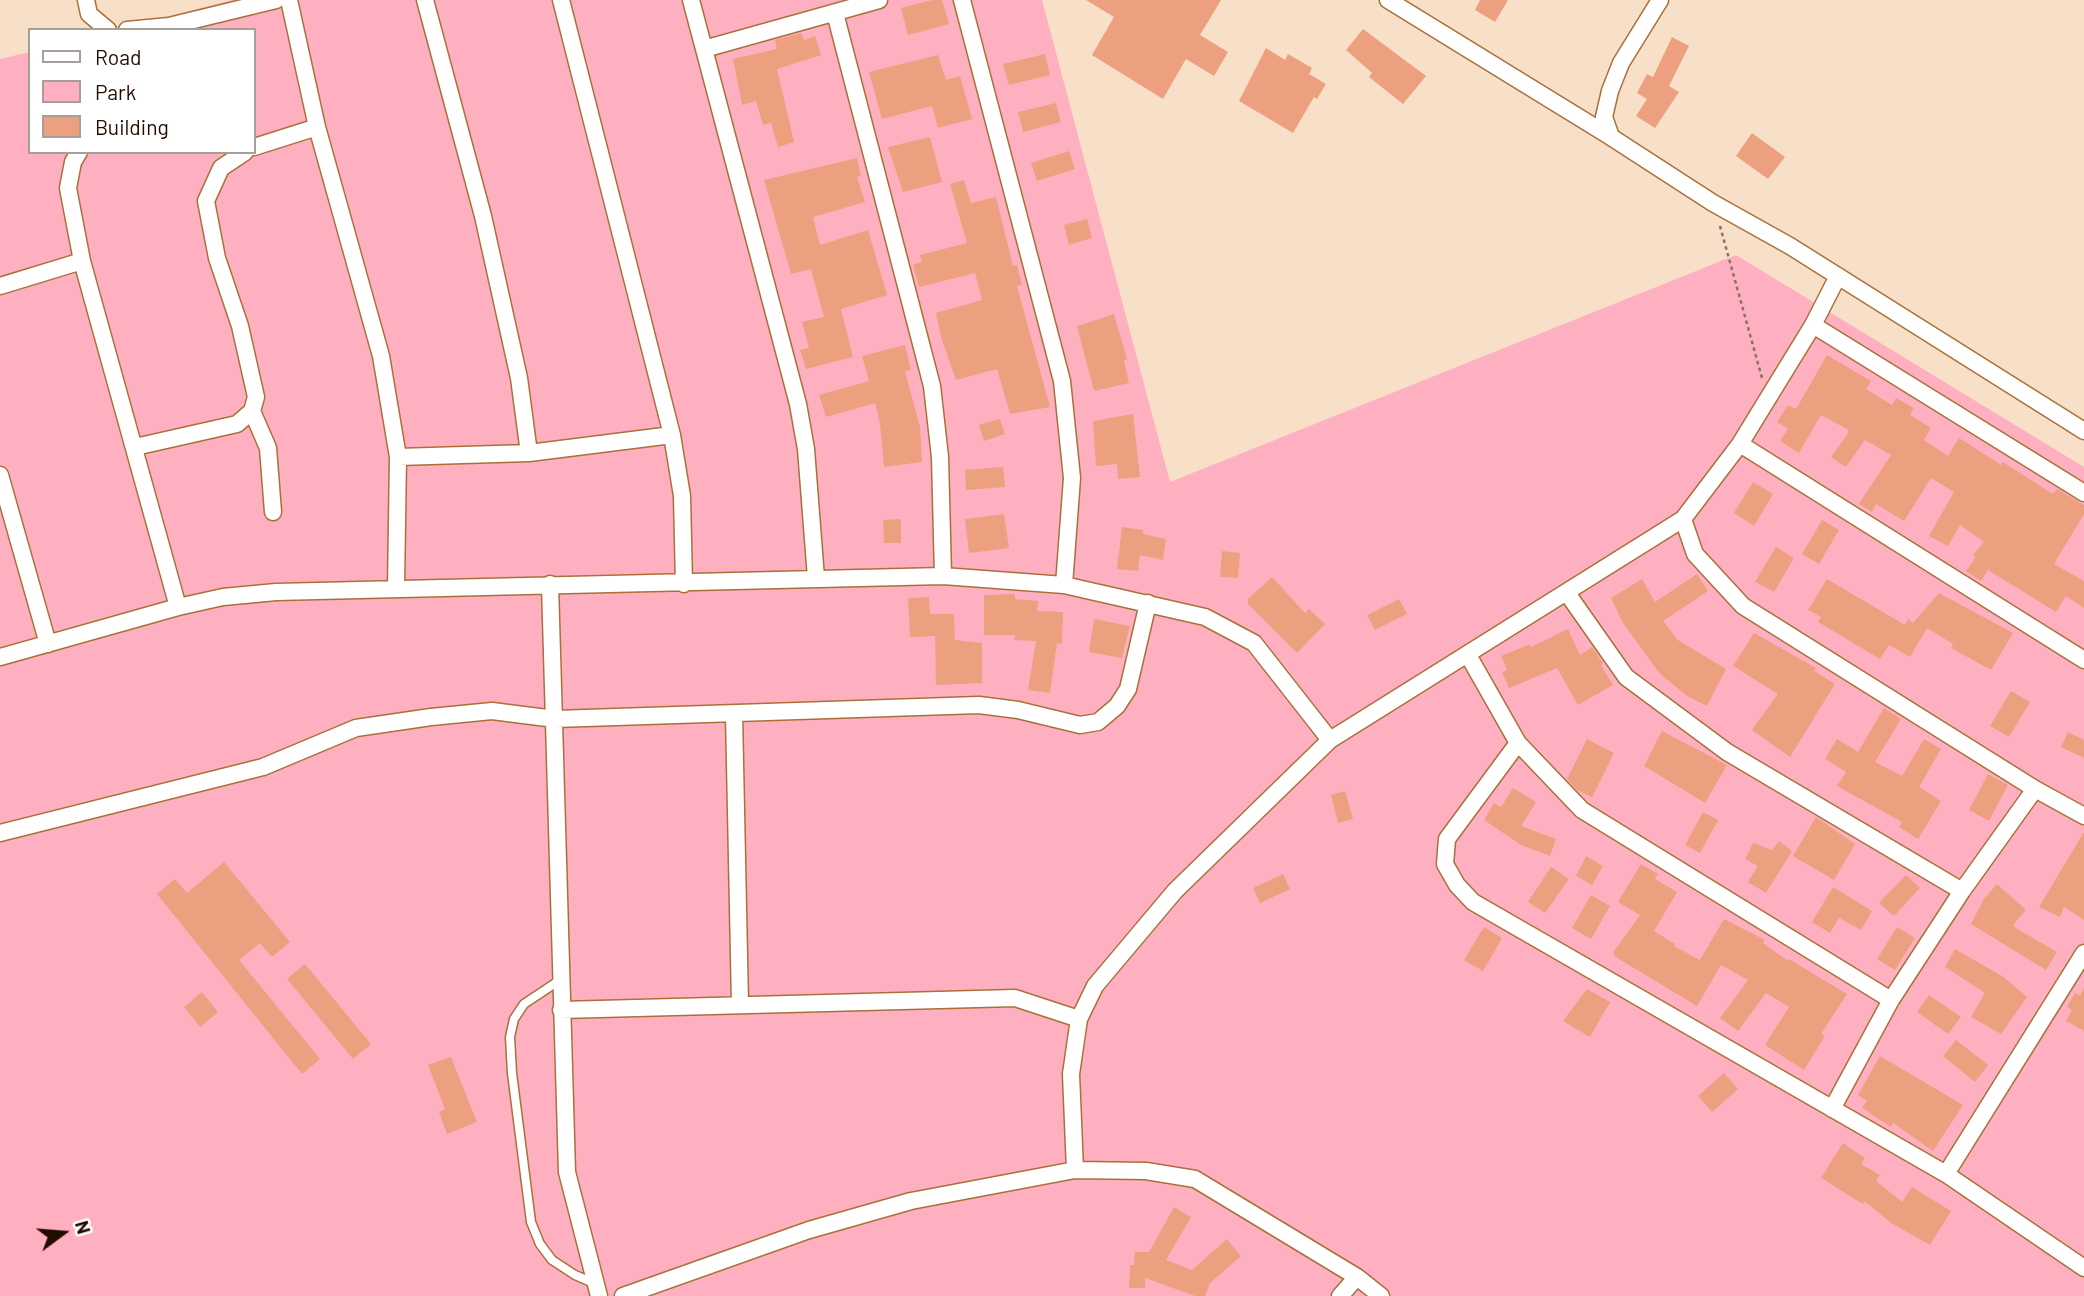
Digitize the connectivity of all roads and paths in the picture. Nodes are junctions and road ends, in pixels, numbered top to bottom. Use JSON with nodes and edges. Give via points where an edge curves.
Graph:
{"nodes":[{"id":1,"x":86,"y":0,"type":"edge"},
{"id":2,"x":276,"y":0,"type":"edge"},
{"id":3,"x":289,"y":0,"type":"edge"},
{"id":4,"x":425,"y":0,"type":"edge"},
{"id":5,"x":561,"y":0,"type":"edge"},
{"id":6,"x":691,"y":0,"type":"edge"},
{"id":7,"x":880,"y":0,"type":"edge"},
{"id":8,"x":962,"y":0,"type":"edge"},
{"id":9,"x":1388,"y":0,"type":"edge"},
{"id":10,"x":1660,"y":0,"type":"edge"},
{"id":11,"x":835,"y":13,"type":"junction"},
{"id":12,"x":106,"y":28,"type":"edge"},
{"id":13,"x":168,"y":28,"type":"edge"},
{"id":14,"x":704,"y":49,"type":"junction"},
{"id":15,"x":317,"y":127,"type":"junction"},
{"id":16,"x":1611,"y":137,"type":"junction"},
{"id":17,"x":256,"y":146,"type":"edge"},
{"id":18,"x":78,"y":154,"type":"edge"},
{"id":19,"x":242,"y":154,"type":"edge"},
{"id":20,"x":1713,"y":202,"type":"junction"},
{"id":21,"x":82,"y":261,"type":"junction"},
{"id":22,"x":1838,"y":276,"type":"junction"},
{"id":23,"x":0,"y":286,"type":"edge"},
{"id":24,"x":1813,"y":325,"type":"junction"},
{"id":25,"x":1767,"y":399,"type":"junction"},
{"id":26,"x":252,"y":411,"type":"junction"},
{"id":27,"x":2084,"y":432,"type":"edge"},
{"id":28,"x":672,"y":435,"type":"junction"},
{"id":29,"x":1740,"y":444,"type":"junction"},
{"id":30,"x":135,"y":447,"type":"junction"},
{"id":31,"x":529,"y":453,"type":"junction"},
{"id":32,"x":398,"y":457,"type":"junction"},
{"id":33,"x":0,"y":475,"type":"edge"},
{"id":34,"x":2084,"y":493,"type":"edge"},
{"id":35,"x":273,"y":512,"type":"dead end"},
{"id":36,"x":1683,"y":519,"type":"junction"},
{"id":37,"x":943,"y":576,"type":"junction"},
{"id":38,"x":816,"y":579,"type":"junction"},
{"id":39,"x":550,"y":584,"type":"junction"},
{"id":40,"x":684,"y":584,"type":"junction"},
{"id":41,"x":1064,"y":584,"type":"junction"},
{"id":42,"x":396,"y":587,"type":"junction"},
{"id":43,"x":1567,"y":593,"type":"junction"},
{"id":44,"x":1148,"y":603,"type":"junction"},
{"id":45,"x":178,"y":607,"type":"junction"},
{"id":46,"x":48,"y":644,"type":"junction"},
{"id":47,"x":1468,"y":655,"type":"junction"},
{"id":48,"x":0,"y":657,"type":"edge"},
{"id":49,"x":2084,"y":660,"type":"edge"},
{"id":50,"x":734,"y":714,"type":"junction"},
{"id":51,"x":555,"y":719,"type":"junction"},
{"id":52,"x":1330,"y":740,"type":"junction"},
{"id":53,"x":1518,"y":743,"type":"junction"},
{"id":54,"x":2035,"y":789,"type":"junction"},
{"id":55,"x":2084,"y":816,"type":"edge"},
{"id":56,"x":0,"y":833,"type":"edge"},
{"id":57,"x":1962,"y":891,"type":"junction"},
{"id":58,"x":2083,"y":955,"type":"edge"},
{"id":59,"x":560,"y":980,"type":"junction"},
{"id":60,"x":1891,"y":1000,"type":"junction"},
{"id":61,"x":740,"y":1004,"type":"junction"},
{"id":62,"x":561,"y":1010,"type":"junction"},
{"id":63,"x":1079,"y":1019,"type":"junction"},
{"id":64,"x":1832,"y":1109,"type":"junction"},
{"id":65,"x":1075,"y":1170,"type":"junction"},
{"id":66,"x":1946,"y":1174,"type":"junction"},
{"id":67,"x":2084,"y":1268,"type":"edge"},
{"id":68,"x":1357,"y":1277,"type":"junction"},
{"id":69,"x":597,"y":1290,"type":"edge"},
{"id":70,"x":623,"y":1296,"type":"edge"},
{"id":71,"x":1340,"y":1296,"type":"edge"},
{"id":72,"x":1381,"y":1296,"type":"edge"}],
"edges":[{"from":1,"to":12,"type":"street","via":[[89,14]]},
{"from":2,"to":13,"type":"street"},
{"from":3,"to":15,"type":"street"},
{"from":4,"to":31,"type":"street","via":[[483,216],[519,378]]},
{"from":5,"to":28,"type":"street"},
{"from":6,"to":14,"type":"street"},
{"from":7,"to":11,"type":"street"},
{"from":8,"to":41,"type":"street","via":[[1062,381],[1072,478]]},
{"from":9,"to":16,"type":"street"},
{"from":10,"to":16,"type":"street","via":[[1621,63],[1610,91],[1604,117]]},
{"from":11,"to":14,"type":"street"},
{"from":11,"to":37,"type":"street","via":[[932,386],[940,457]]},
{"from":14,"to":38,"type":"street","via":[[798,404]]},
{"from":15,"to":17,"type":"street"},
{"from":15,"to":32,"type":"street","via":[[381,356]]},
{"from":16,"to":20,"type":"street"},
{"from":18,"to":21,"type":"street","via":[[68,188]]},
{"from":19,"to":26,"type":"street","via":[[221,168],[206,201],[256,397]]},
{"from":20,"to":22,"type":"street"},
{"from":20,"to":25,"type":"path"},
{"from":21,"to":23,"type":"street"},
{"from":21,"to":30,"type":"street"},
{"from":22,"to":24,"type":"street"},
{"from":22,"to":27,"type":"street"},
{"from":24,"to":25,"type":"street"},
{"from":24,"to":34,"type":"street"},
{"from":25,"to":29,"type":"street"},
{"from":26,"to":30,"type":"street","via":[[237,424]]},
{"from":26,"to":35,"type":"street","via":[[268,448]]},
{"from":28,"to":31,"type":"street"},
{"from":28,"to":40,"type":"street","via":[[682,496]]},
{"from":29,"to":36,"type":"street"},
{"from":29,"to":49,"type":"street"},
{"from":30,"to":45,"type":"street"},
{"from":31,"to":32,"type":"street"},
{"from":32,"to":42,"type":"street"},
{"from":33,"to":46,"type":"street"},
{"from":36,"to":43,"type":"street"},
{"from":36,"to":54,"type":"street","via":[[1695,554],[1743,606]]},
{"from":37,"to":38,"type":"street"},
{"from":37,"to":41,"type":"street"},
{"from":38,"to":40,"type":"street"},
{"from":39,"to":40,"type":"street"},
{"from":39,"to":42,"type":"street"},
{"from":39,"to":51,"type":"street"},
{"from":41,"to":44,"type":"street"},
{"from":42,"to":45,"type":"street","via":[[223,597]]},
{"from":43,"to":47,"type":"street"},
{"from":43,"to":57,"type":"street","via":[[1626,677],[1727,752]]},
{"from":44,"to":50,"type":"street","via":[[1128,689],[1098,722],[1080,725],[979,705]]},
{"from":44,"to":52,"type":"street","via":[[1205,617],[1254,643]]},
{"from":45,"to":46,"type":"street"},
{"from":46,"to":48,"type":"street"},
{"from":47,"to":52,"type":"street"},
{"from":47,"to":53,"type":"street"},
{"from":50,"to":51,"type":"street"},
{"from":50,"to":61,"type":"street"},
{"from":51,"to":56,"type":"street","via":[[492,711],[356,727],[263,767]]},
{"from":51,"to":59,"type":"street"},
{"from":52,"to":63,"type":"street","via":[[1175,891],[1095,986]]},
{"from":53,"to":60,"type":"street","via":[[1582,810]]},
{"from":53,"to":64,"type":"street","via":[[1447,839],[1445,864],[1457,885],[1474,902]]},
{"from":54,"to":55,"type":"street"},
{"from":54,"to":57,"type":"street"},
{"from":57,"to":60,"type":"street"},
{"from":58,"to":66,"type":"street"},
{"from":59,"to":62,"type":"street"},
{"from":59,"to":69,"type":"lane","via":[[523,1004],[514,1019],[512,1073],[531,1222],[552,1260]]},
{"from":60,"to":64,"type":"street"},
{"from":61,"to":62,"type":"street"},
{"from":61,"to":63,"type":"street","via":[[1015,998]]},
{"from":62,"to":69,"type":"street","via":[[567,1172]]},
{"from":63,"to":65,"type":"street","via":[[1071,1074]]},
{"from":64,"to":66,"type":"street"},
{"from":65,"to":68,"type":"street","via":[[1146,1171],[1195,1179]]},
{"from":65,"to":70,"type":"street","via":[[911,1201],[809,1230]]},
{"from":66,"to":67,"type":"street"},
{"from":68,"to":71,"type":"street"},
{"from":68,"to":72,"type":"street"}]}
